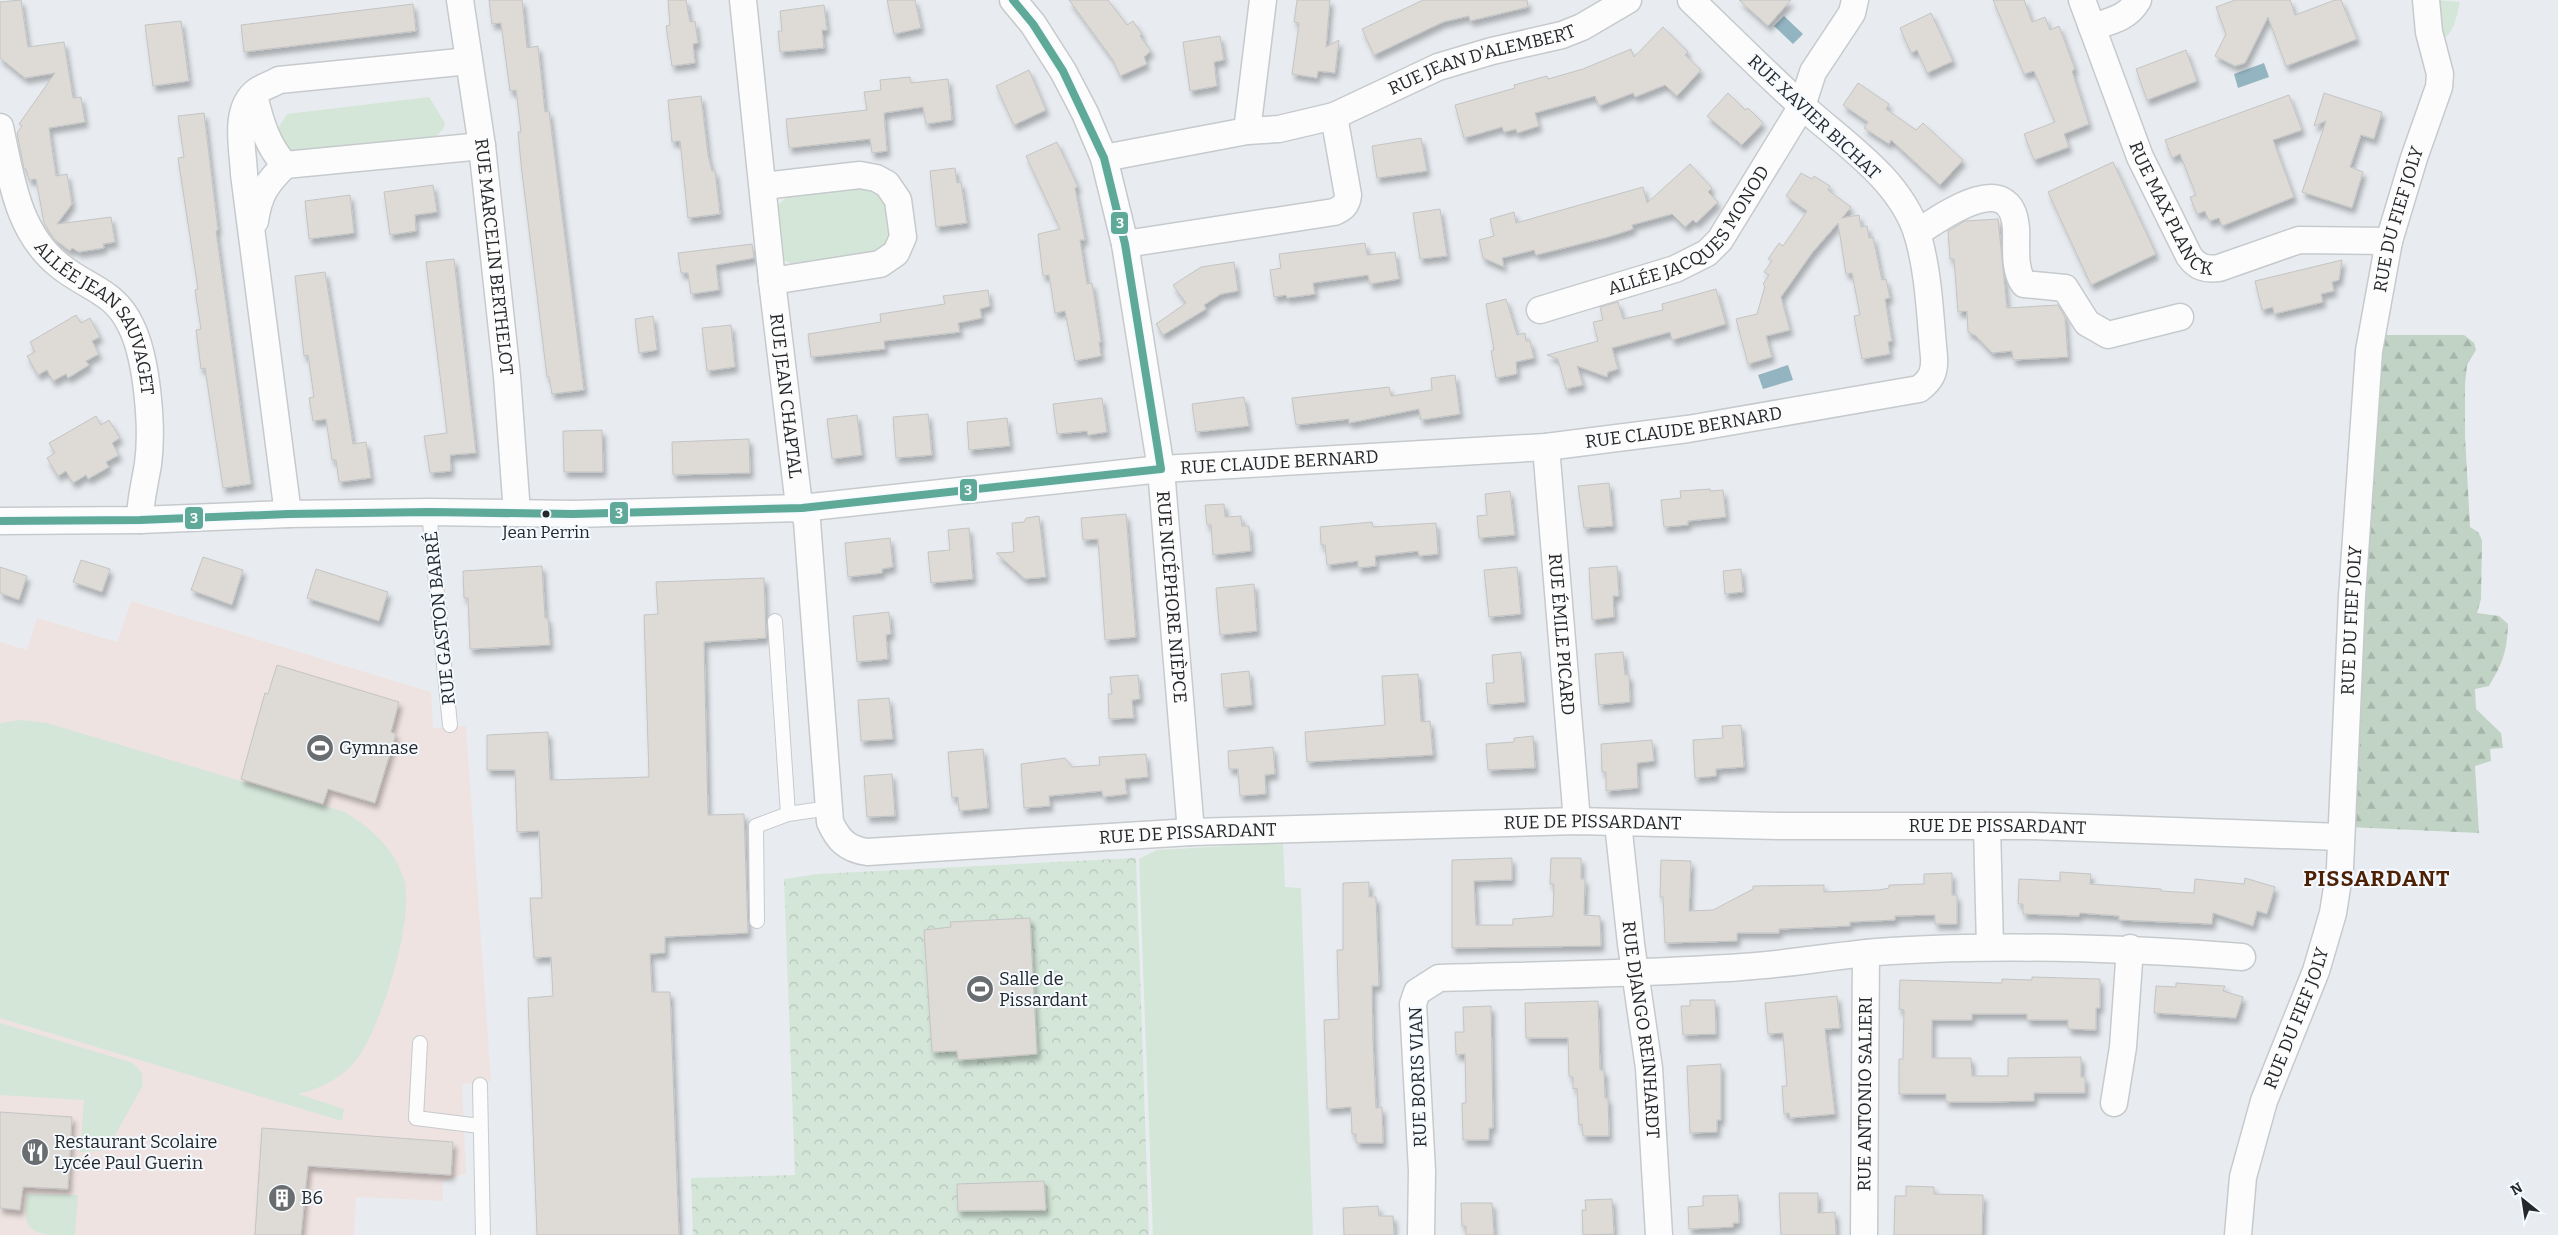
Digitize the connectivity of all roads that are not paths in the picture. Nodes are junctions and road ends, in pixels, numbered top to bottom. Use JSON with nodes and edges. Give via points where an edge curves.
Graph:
{"nodes":[{"id":1,"x":460,"y":0,"type":"edge"},
{"id":2,"x":743,"y":0,"type":"edge"},
{"id":3,"x":1013,"y":0,"type":"edge"},
{"id":4,"x":1263,"y":0,"type":"edge"},
{"id":5,"x":1628,"y":0,"type":"edge"},
{"id":6,"x":1691,"y":0,"type":"edge"},
{"id":7,"x":1855,"y":0,"type":"edge"},
{"id":8,"x":2082,"y":0,"type":"edge"},
{"id":9,"x":2138,"y":0,"type":"edge"},
{"id":10,"x":2426,"y":0,"type":"edge"},
{"id":11,"x":2092,"y":27,"type":"junction"},
{"id":12,"x":468,"y":61,"type":"junction"},
{"id":13,"x":254,"y":95,"type":"junction"},
{"id":14,"x":1802,"y":106,"type":"junction"},
{"id":15,"x":1334,"y":116,"type":"junction"},
{"id":16,"x":0,"y":127,"type":"edge"},
{"id":17,"x":1246,"y":130,"type":"junction"},
{"id":18,"x":482,"y":146,"type":"junction"},
{"id":19,"x":1104,"y":158,"type":"junction"},
{"id":20,"x":285,"y":166,"type":"junction"},
{"id":21,"x":762,"y":186,"type":"junction"},
{"id":22,"x":1917,"y":233,"type":"junction"},
{"id":23,"x":254,"y":234,"type":"junction"},
{"id":24,"x":2389,"y":241,"type":"junction"},
{"id":25,"x":1125,"y":244,"type":"junction"},
{"id":26,"x":772,"y":281,"type":"junction"},
{"id":27,"x":1540,"y":310,"type":"dead end"},
{"id":28,"x":2180,"y":317,"type":"dead end"},
{"id":29,"x":1919,"y":389,"type":"joint"},
{"id":30,"x":1546,"y":447,"type":"junction"},
{"id":31,"x":1161,"y":469,"type":"junction"},
{"id":32,"x":802,"y":508,"type":"junction"},
{"id":33,"x":430,"y":512,"type":"junction"},
{"id":34,"x":517,"y":513,"type":"junction"},
{"id":35,"x":288,"y":514,"type":"junction"},
{"id":36,"x":140,"y":520,"type":"junction"},
{"id":37,"x":0,"y":521,"type":"edge"},
{"id":38,"x":775,"y":621,"type":"dead end"},
{"id":39,"x":450,"y":725,"type":"dead end"},
{"id":40,"x":829,"y":808,"type":"junction"},
{"id":41,"x":788,"y":814,"type":"junction"},
{"id":42,"x":1577,"y":821,"type":"junction"},
{"id":43,"x":1618,"y":824,"type":"junction"},
{"id":44,"x":1987,"y":826,"type":"junction"},
{"id":45,"x":1191,"y":832,"type":"junction"},
{"id":46,"x":2340,"y":837,"type":"junction"},
{"id":47,"x":845,"y":845,"type":"joint"},
{"id":48,"x":757,"y":921,"type":"dead end"},
{"id":49,"x":1990,"y":947,"type":"junction"},
{"id":50,"x":2130,"y":948,"type":"junction"},
{"id":51,"x":1866,"y":953,"type":"junction"},
{"id":52,"x":2242,"y":957,"type":"dead end"},
{"id":53,"x":1636,"y":973,"type":"junction"},
{"id":54,"x":420,"y":1043,"type":"dead end"},
{"id":55,"x":480,"y":1086,"type":"dead end"},
{"id":56,"x":2114,"y":1103,"type":"dead end"},
{"id":57,"x":480,"y":1126,"type":"junction"},
{"id":58,"x":483,"y":1235,"type":"edge"},
{"id":59,"x":1422,"y":1235,"type":"edge"},
{"id":60,"x":1659,"y":1235,"type":"edge"},
{"id":61,"x":1864,"y":1235,"type":"edge"},
{"id":62,"x":2238,"y":1235,"type":"edge"}],
"edges":[{"from":1,"to":12,"type":"street","name":"RUE MARCELIN BERTHELOT"},
{"from":2,"to":21,"type":"street","name":"RUE JEAN CHAPTAL"},
{"from":3,"to":19,"type":"street","via":[[1033,24],[1063,71]]},
{"from":4,"to":17,"type":"street"},
{"from":5,"to":15,"type":"street","name":"RUE JEAN D'ALEMBERT","via":[[1562,35],[1438,67]]},
{"from":6,"to":14,"type":"street","name":"RUE XAVIER BICHAT"},
{"from":7,"to":14,"type":"street","name":"ALLÉE JACQUES MONOD","via":[[1852,12],[1813,72]]},
{"from":8,"to":11,"type":"street","name":"RUE MAX PLANCK"},
{"from":9,"to":11,"type":"street","via":[[2133,10],[2123,17]]},
{"from":10,"to":24,"type":"street","name":"RUE DU FIEF JOLY","via":[[2429,32],[2440,74],[2439,87]]},
{"from":11,"to":24,"type":"street","name":"RUE MAX PLANCK","via":[[2140,156],[2194,263],[2210,270],[2299,240]]},
{"from":12,"to":13,"type":"street","via":[[279,80]]},
{"from":12,"to":18,"type":"street","name":"RUE MARCELIN BERTHELOT"},
{"from":13,"to":20,"type":"street","via":[[260,121],[273,152]]},
{"from":13,"to":23,"type":"street","via":[[244,106],[241,120],[244,174]]},
{"from":14,"to":22,"type":"street","name":"RUE XAVIER BICHAT","via":[[1857,153],[1890,188],[1908,213]]},
{"from":14,"to":27,"type":"street","name":"ALLÉE JACQUES MONOD","via":[[1720,240],[1707,253],[1675,269]]},
{"from":15,"to":17,"type":"street","name":"RUE JEAN D'ALEMBERT","via":[[1279,129]]},
{"from":15,"to":25,"type":"street","via":[[1348,195],[1343,208]]},
{"from":16,"to":36,"type":"street","name":"ALLÉE JEAN SAUVAGET","via":[[21,212],[34,238],[61,268],[111,298],[122,310],[137,338],[145,374],[150,439]]},
{"from":17,"to":19,"type":"street","name":"RUE JEAN D'ALEMBERT"},
{"from":18,"to":20,"type":"street"},
{"from":18,"to":34,"type":"street","name":"RUE MARCELIN BERTHELOT","via":[[507,376]]},
{"from":19,"to":25,"type":"street","name":"RUE NICÉPHORE NIÈPCE"},
{"from":20,"to":23,"type":"street","via":[[265,186],[258,205]]},
{"from":21,"to":26,"type":"street","name":"RUE JEAN CHAPTAL"},
{"from":21,"to":26,"type":"street","via":[[860,175],[876,178],[887,184],[898,200],[903,237],[896,253],[880,264]]},
{"from":22,"to":28,"type":"street","via":[[1973,201],[1999,200],[2013,215],[2017,271],[2024,284],[2065,288],[2086,323],[2108,335]]},
{"from":22,"to":29,"type":"street","name":"RUE XAVIER BICHAT","via":[[1926,280],[1934,357],[1934,370],[1928,382]]},
{"from":23,"to":35,"type":"street"},
{"from":24,"to":46,"type":"street","name":"RUE DU FIEF JOLY","via":[[2369,351]]},
{"from":25,"to":31,"type":"street","name":"RUE NICÉPHORE NIÈPCE"},
{"from":26,"to":32,"type":"street","name":"RUE JEAN CHAPTAL","via":[[798,497]]},
{"from":29,"to":30,"type":"street","name":"RUE CLAUDE BERNARD","via":[[1688,429]]},
{"from":30,"to":31,"type":"street","name":"RUE CLAUDE BERNARD"},
{"from":30,"to":42,"type":"street","name":"RUE ÉMILE PICARD"},
{"from":31,"to":32,"type":"street","name":"RUE CLAUDE BERNARD"},
{"from":31,"to":45,"type":"street","name":"RUE NICÉPHORE NIÈPCE"},
{"from":32,"to":34,"type":"street","name":"RUE CLAUDE BERNARD"},
{"from":32,"to":40,"type":"street","name":"RUE JEAN CHAPTAL","via":[[807,521]]},
{"from":33,"to":34,"type":"street","name":"RUE CLAUDE BERNARD"},
{"from":33,"to":35,"type":"street","name":"RUE CLAUDE BERNARD"},
{"from":33,"to":39,"type":"lane","name":"RUE GASTON BARRÉ"},
{"from":35,"to":36,"type":"street","name":"RUE CLAUDE BERNARD"},
{"from":36,"to":37,"type":"street","name":"RUE CLAUDE BERNARD"},
{"from":38,"to":41,"type":"lane"},
{"from":40,"to":41,"type":"lane"},
{"from":40,"to":47,"type":"street","name":"RUE JEAN CHAPTAL","via":[[830,822]]},
{"from":41,"to":48,"type":"lane","via":[[756,826]]},
{"from":42,"to":43,"type":"street","name":"RUE DE PISSARDANT"},
{"from":42,"to":45,"type":"street","name":"RUE DE PISSARDANT"},
{"from":43,"to":44,"type":"street","name":"RUE DE PISSARDANT"},
{"from":43,"to":53,"type":"street","name":"RUE DJANGO REINHARDT"},
{"from":44,"to":46,"type":"street","name":"RUE DE PISSARDANT"},
{"from":44,"to":49,"type":"street"},
{"from":45,"to":47,"type":"street","name":"RUE DE PISSARDANT","via":[[868,852]]},
{"from":46,"to":62,"type":"street","name":"RUE DU FIEF JOLY","via":[[2340,868],[2333,913],[2316,971],[2264,1101],[2243,1177]]},
{"from":49,"to":50,"type":"street","name":"RUE BORIS VIAN"},
{"from":49,"to":51,"type":"street","name":"RUE BORIS VIAN"},
{"from":50,"to":52,"type":"street","name":"RUE BORIS VIAN"},
{"from":50,"to":56,"type":"street","via":[[2124,1047]]},
{"from":51,"to":53,"type":"street","name":"RUE BORIS VIAN","via":[[1744,967]]},
{"from":51,"to":61,"type":"street","name":"RUE ANTONIO SALIERI"},
{"from":53,"to":59,"type":"street","name":"RUE BORIS VIAN","via":[[1439,978],[1418,992],[1413,1004]]},
{"from":53,"to":60,"type":"street","name":"RUE DJANGO REINHARDT","via":[[1649,1068]]},
{"from":54,"to":57,"type":"lane","via":[[416,1118]]},
{"from":55,"to":57,"type":"lane"},
{"from":57,"to":58,"type":"lane"}]}
